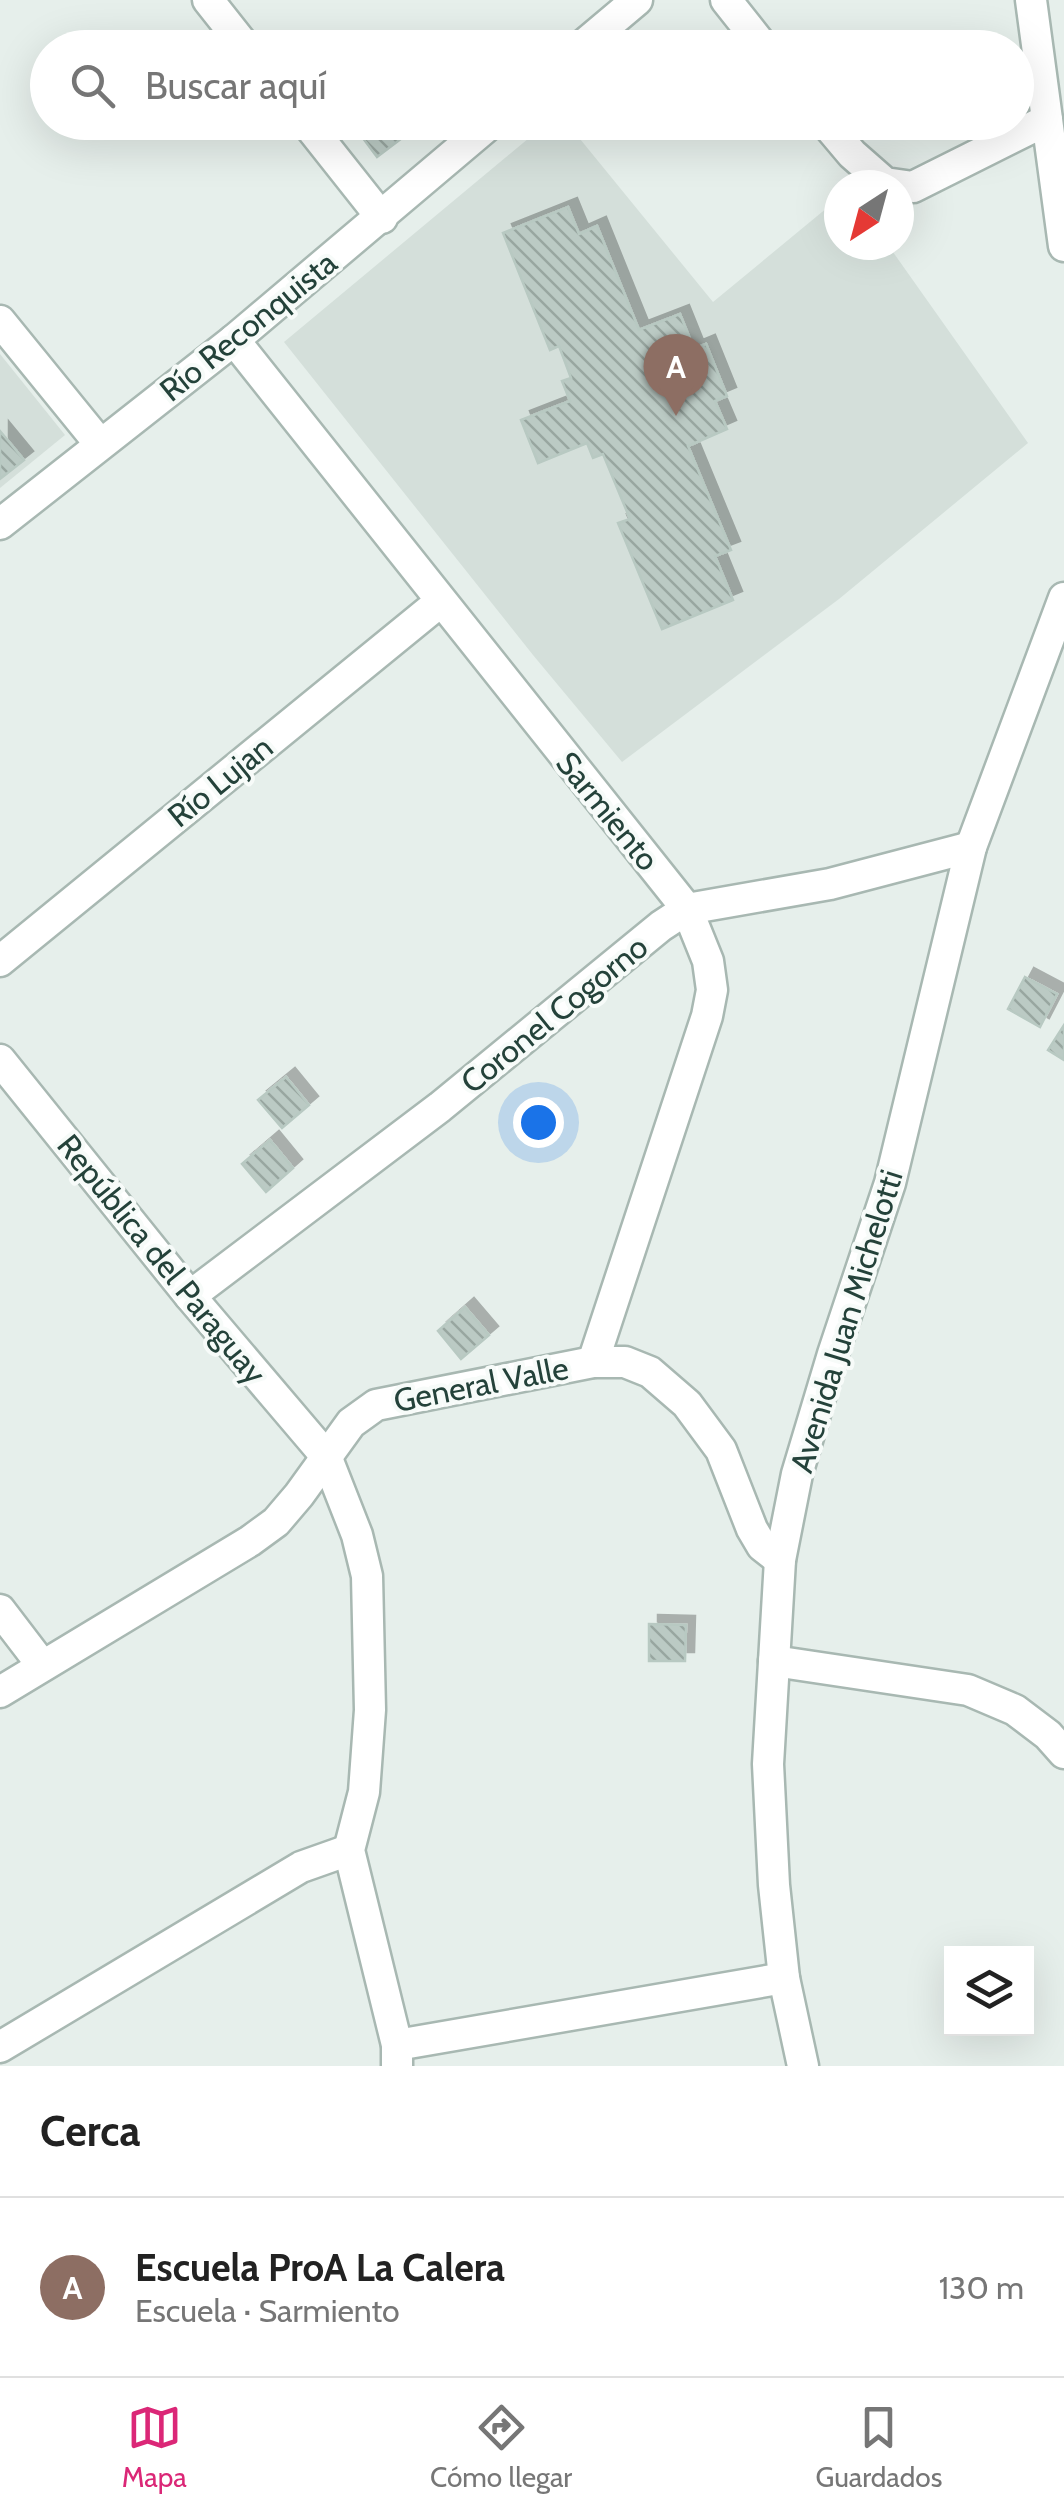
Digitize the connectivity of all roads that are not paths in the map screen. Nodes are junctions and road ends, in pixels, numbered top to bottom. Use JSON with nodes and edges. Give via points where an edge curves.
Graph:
{"nodes":[{"id":1,"x":208,"y":0,"type":"edge"},
{"id":2,"x":726,"y":0,"type":"edge"},
{"id":3,"x":1031,"y":0,"type":"edge"},
{"id":4,"x":632,"y":2,"type":"edge"},
{"id":5,"x":232,"y":30,"type":"edge"},
{"id":6,"x":600,"y":30,"type":"edge"},
{"id":7,"x":750,"y":30,"type":"edge"},
{"id":8,"x":1047,"y":120,"type":"junction"},
{"id":9,"x":1034,"y":126,"type":"edge"},
{"id":10,"x":320,"y":140,"type":"edge"},
{"id":11,"x":471,"y":140,"type":"edge"},
{"id":12,"x":840,"y":140,"type":"edge"},
{"id":13,"x":1006,"y":140,"type":"edge"},
{"id":14,"x":382,"y":218,"type":"junction"},
{"id":15,"x":1064,"y":246,"type":"edge"},
{"id":16,"x":0,"y":321,"type":"edge"},
{"id":17,"x":234,"y":340,"type":"junction"},
{"id":18,"x":100,"y":444,"type":"junction"},
{"id":19,"x":0,"y":524,"type":"edge"},
{"id":20,"x":1064,"y":598,"type":"edge"},
{"id":21,"x":440,"y":602,"type":"junction"},
{"id":22,"x":971,"y":847,"type":"junction"},
{"id":23,"x":687,"y":909,"type":"junction"},
{"id":24,"x":0,"y":960,"type":"edge"},
{"id":25,"x":0,"y":1060,"type":"edge"},
{"id":26,"x":190,"y":1296,"type":"junction"},
{"id":27,"x":593,"y":1362,"type":"junction"},
{"id":28,"x":326,"y":1456,"type":"junction"},
{"id":29,"x":780,"y":1560,"type":"junction"},
{"id":30,"x":0,"y":1610,"type":"edge"},
{"id":31,"x":774,"y":1661,"type":"junction"},
{"id":32,"x":42,"y":1665,"type":"junction"},
{"id":33,"x":0,"y":1692,"type":"edge"},
{"id":34,"x":1064,"y":1753,"type":"edge"},
{"id":35,"x":349,"y":1850,"type":"junction"},
{"id":36,"x":784,"y":1978,"type":"junction"},
{"id":37,"x":0,"y":2048,"type":"edge"},
{"id":38,"x":397,"y":2055,"type":"edge"},
{"id":39,"x":802,"y":2066,"type":"edge"}],
"edges":[{"from":1,"to":5,"type":"street"},
{"from":2,"to":7,"type":"street"},
{"from":3,"to":8,"type":"street"},
{"from":4,"to":6,"type":"street"},
{"from":8,"to":9,"type":"street"},
{"from":8,"to":15,"type":"street"},
{"from":10,"to":14,"type":"street"},
{"from":11,"to":14,"type":"street","name":"Río Reconquista"},
{"from":12,"to":13,"type":"street","via":[[885,183],[913,186]]},
{"from":14,"to":17,"type":"street","name":"Río Reconquista"},
{"from":16,"to":18,"type":"street"},
{"from":17,"to":18,"type":"street","name":"Río Reconquista"},
{"from":17,"to":21,"type":"street","name":"Sarmiento"},
{"from":18,"to":19,"type":"street","name":"Río Reconquista"},
{"from":20,"to":22,"type":"street","name":"Avenida Juan Michelotti"},
{"from":21,"to":23,"type":"street","name":"Sarmiento"},
{"from":21,"to":24,"type":"street","name":"Río Lujan"},
{"from":22,"to":23,"type":"street","name":"Coronel Cogorno","via":[[830,884]]},
{"from":22,"to":29,"type":"street","name":"Avenida Juan Michelotti","via":[[890,1184],[797,1474]]},
{"from":23,"to":26,"type":"street","name":"Coronel Cogorno"},
{"from":23,"to":27,"type":"street","name":"Sarmiento","via":[[708,961],[707,1016]]},
{"from":25,"to":26,"type":"street","name":"República del Paraguay"},
{"from":26,"to":28,"type":"street","name":"República del Paraguay"},
{"from":27,"to":28,"type":"street","name":"General Valle","via":[[376,1405],[350,1423]]},
{"from":27,"to":29,"type":"street","name":"General Valle","via":[[625,1362],[650,1372],[686,1404],[721,1450],[762,1546]]},
{"from":28,"to":32,"type":"street","name":"General Valle","via":[[276,1522]]},
{"from":28,"to":35,"type":"street","name":"República del Paraguay","via":[[367,1576],[370,1710],[364,1792]]},
{"from":29,"to":31,"type":"street","name":"Avenida Juan Michelotti"},
{"from":30,"to":32,"type":"street"},
{"from":31,"to":34,"type":"street","via":[[968,1690],[1015,1710]]},
{"from":31,"to":36,"type":"street","name":"Avenida Juan Michelotti","via":[[768,1764]]},
{"from":32,"to":33,"type":"street","name":"General Valle"},
{"from":35,"to":37,"type":"street","via":[[301,1867]]},
{"from":35,"to":38,"type":"street"},
{"from":36,"to":38,"type":"street"},
{"from":36,"to":39,"type":"street","name":"Avenida Juan Michelotti"}]}
